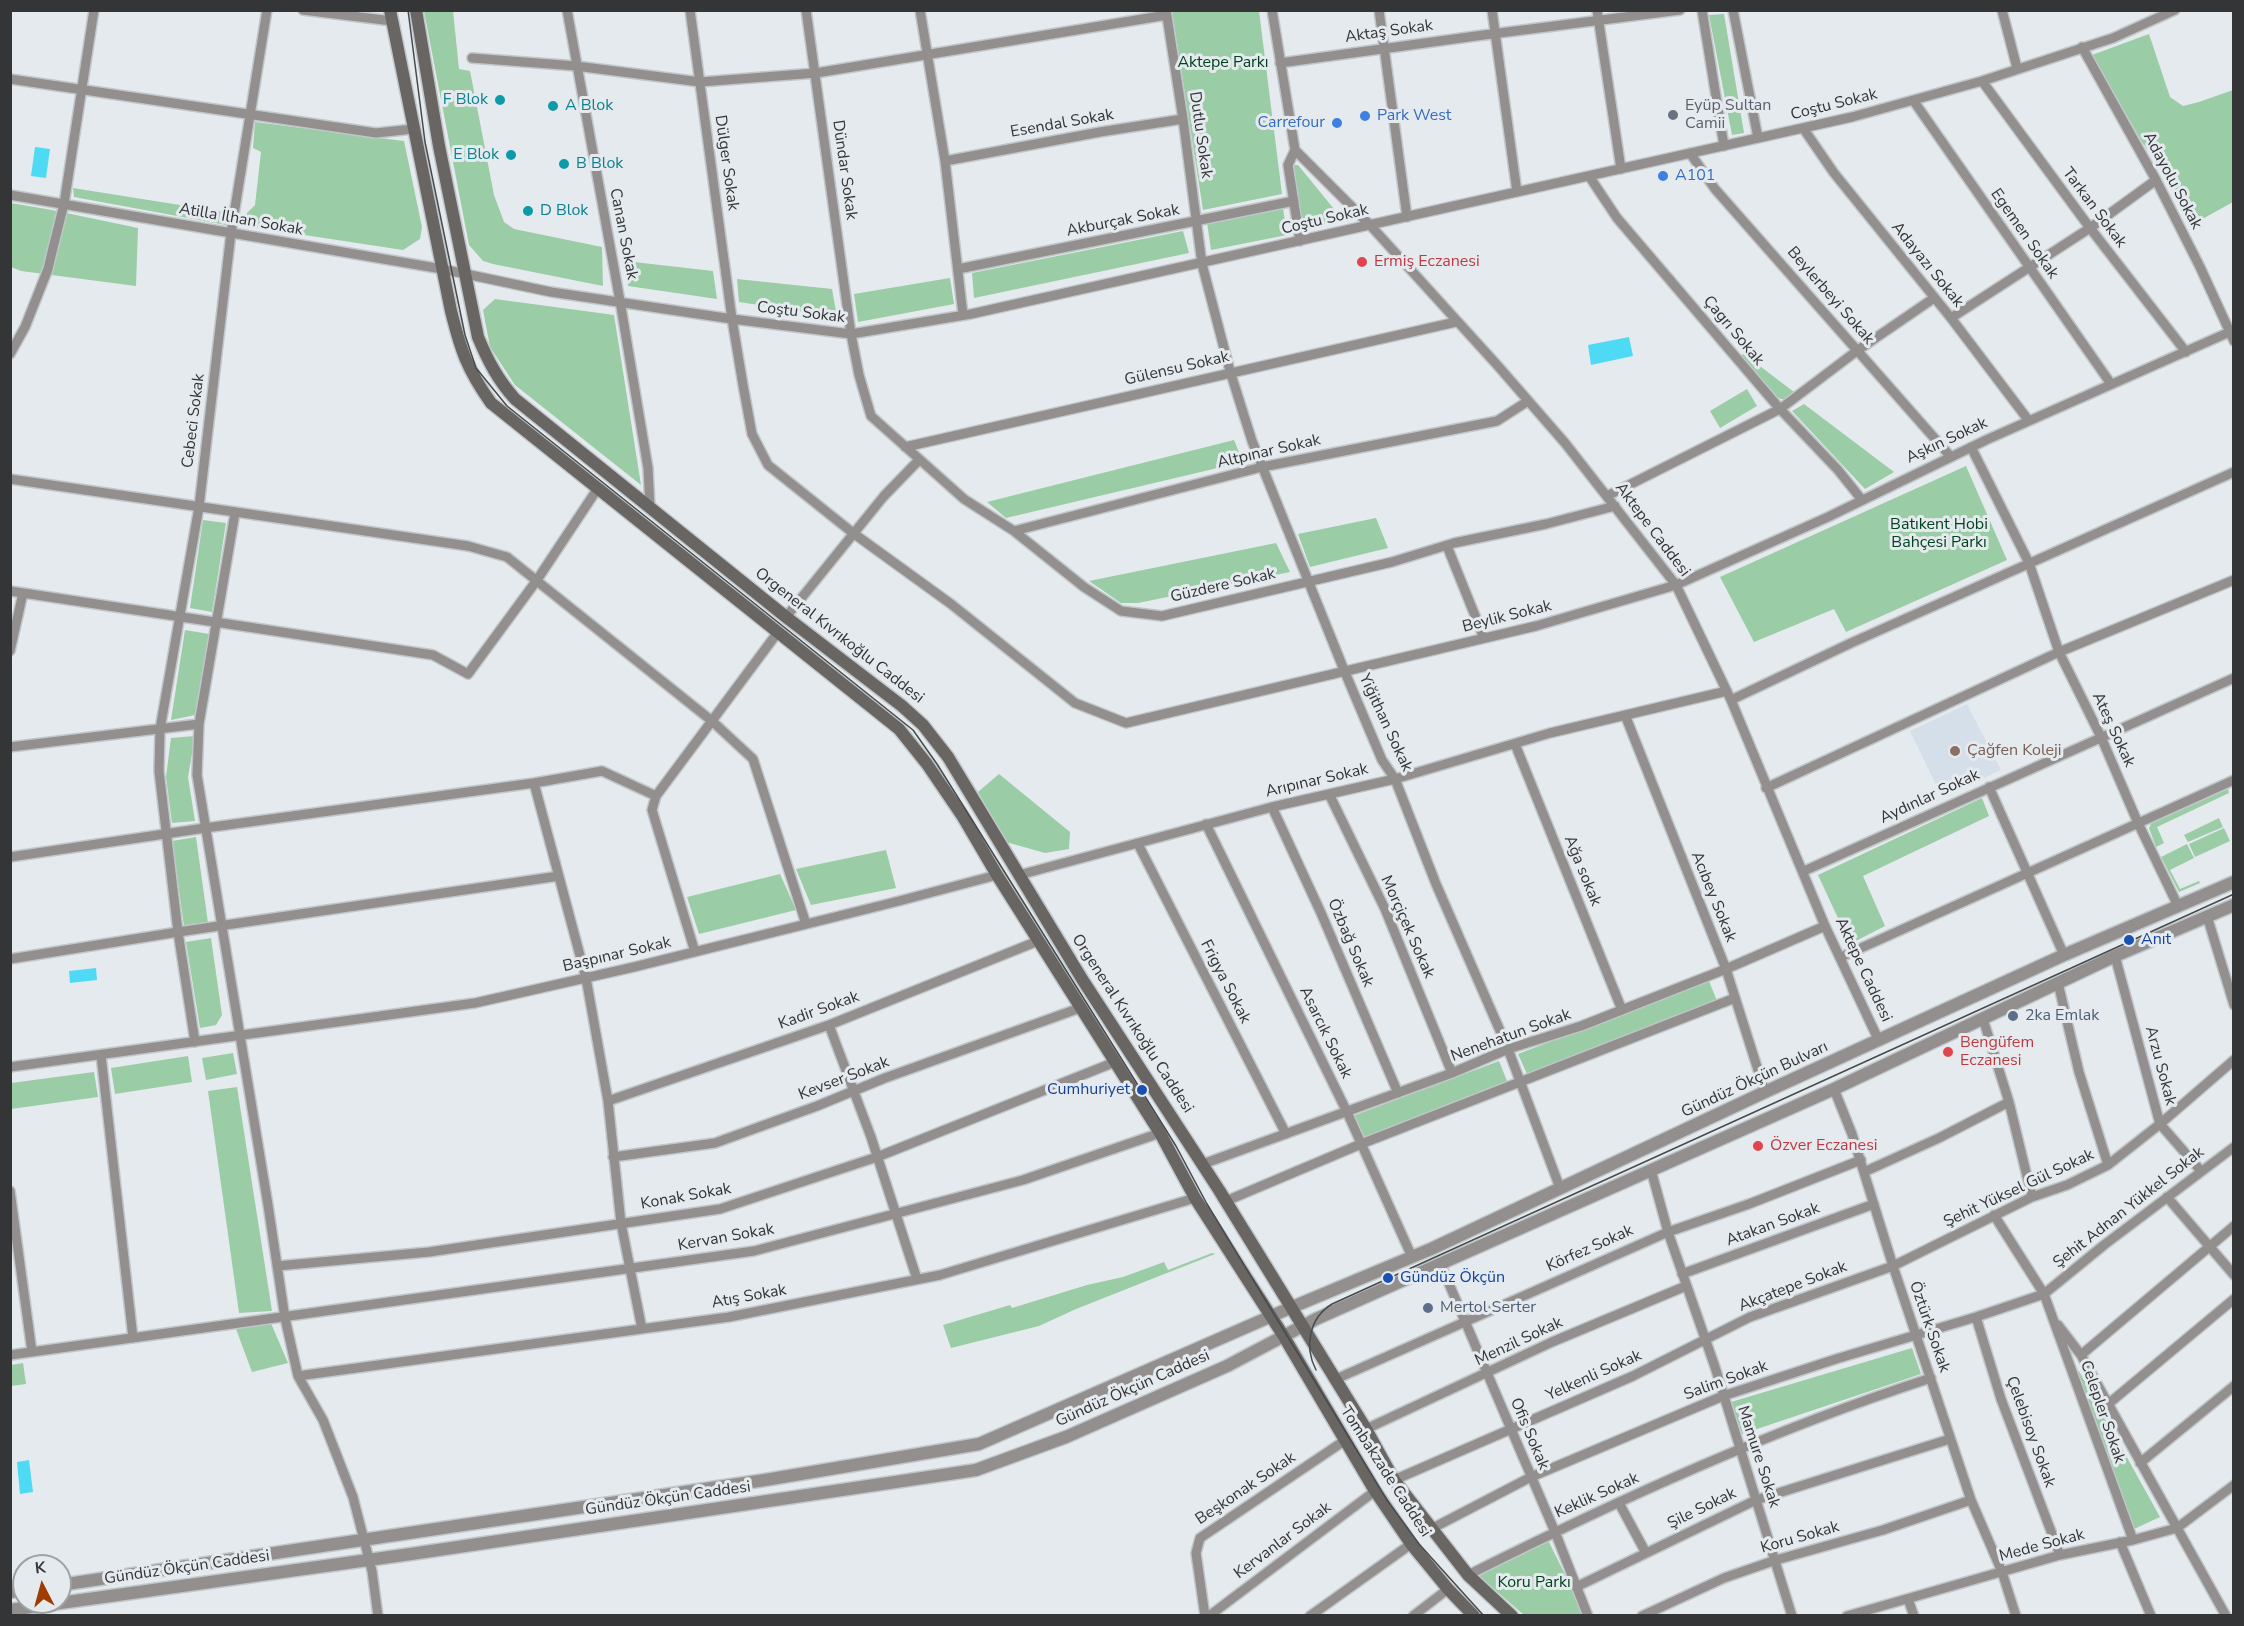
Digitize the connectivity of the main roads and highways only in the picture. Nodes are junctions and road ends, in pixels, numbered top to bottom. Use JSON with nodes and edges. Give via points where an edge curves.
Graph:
{"nodes":[{"id":1,"x":416,"y":10,"type":"edge"},
{"id":2,"x":391,"y":16,"type":"edge"},
{"id":3,"x":1327,"y":1365,"type":"joint"},
{"id":4,"x":1474,"y":1616,"type":"edge"},
{"id":5,"x":1512,"y":1616,"type":"edge"}],
"edges":[{"from":1,"to":3,"type":"main road","name":"Orgeneral Kıvrıkoğlu Caddesi","via":[[478,337],[502,386],[923,725],[948,758],[1082,979],[1203,1164]]},
{"from":2,"to":4,"type":"main road","name":"Tombakzade Caddesi","via":[[442,269],[462,353],[473,377],[492,403],[899,729],[939,781],[1160,1133],[1195,1198],[1283,1335],[1375,1491],[1411,1544]]},
{"from":3,"to":5,"type":"main road","name":"Tombakzade Caddesi","via":[[1394,1480],[1468,1575]]}]}
